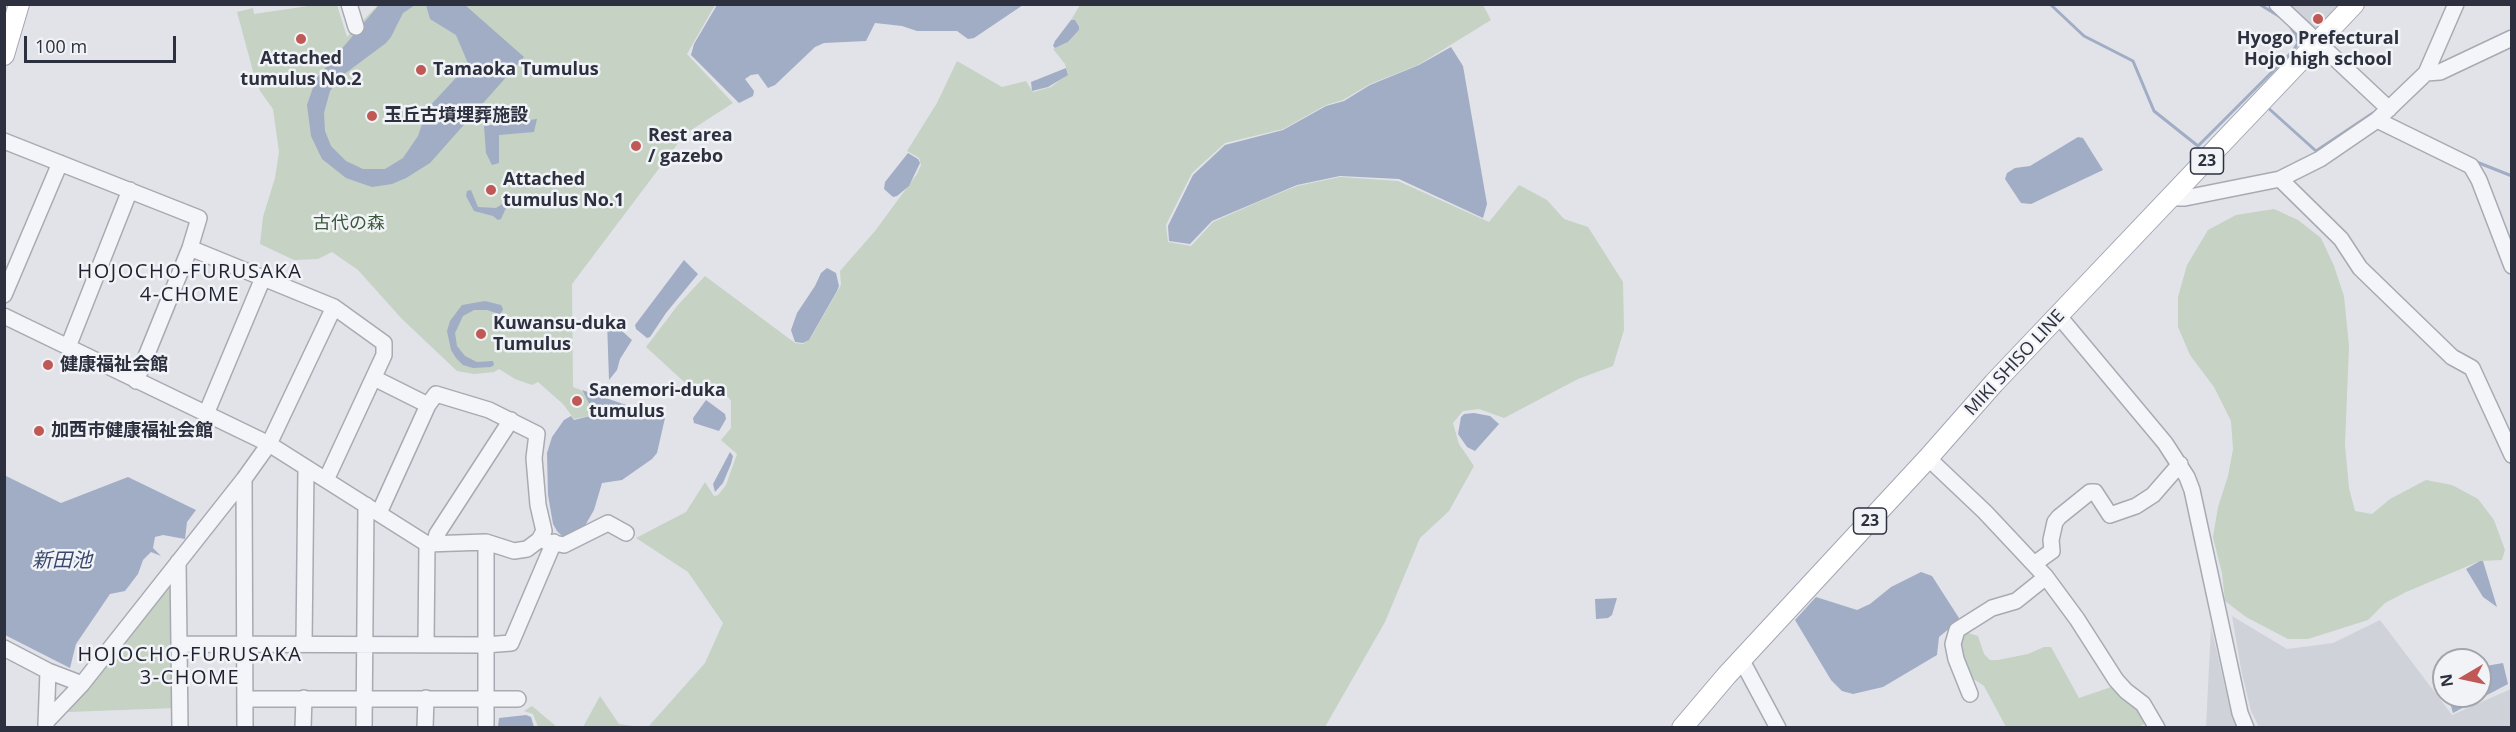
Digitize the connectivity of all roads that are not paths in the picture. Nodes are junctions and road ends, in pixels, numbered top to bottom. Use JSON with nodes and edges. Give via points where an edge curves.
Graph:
{"nodes":[{"id":1,"x":18,"y":4,"type":"edge"},
{"id":2,"x":349,"y":4,"type":"edge"},
{"id":3,"x":2277,"y":4,"type":"edge"},
{"id":4,"x":2354,"y":4,"type":"edge"},
{"id":5,"x":2456,"y":4,"type":"edge"},
{"id":6,"x":356,"y":27,"type":"dead end"},
{"id":7,"x":2511,"y":38,"type":"edge"},
{"id":8,"x":2318,"y":41,"type":"junction"},
{"id":9,"x":4,"y":55,"type":"edge"},
{"id":10,"x":2426,"y":73,"type":"junction"},
{"id":11,"x":2389,"y":109,"type":"junction"},
{"id":12,"x":2377,"y":120,"type":"junction"},
{"id":13,"x":4,"y":141,"type":"edge"},
{"id":14,"x":60,"y":163,"type":"junction"},
{"id":15,"x":2280,"y":179,"type":"junction"},
{"id":16,"x":130,"y":190,"type":"junction"},
{"id":17,"x":2172,"y":198,"type":"junction"},
{"id":18,"x":190,"y":248,"type":"junction"},
{"id":19,"x":2511,"y":266,"type":"edge"},
{"id":20,"x":263,"y":278,"type":"junction"},
{"id":21,"x":4,"y":295,"type":"edge"},
{"id":22,"x":334,"y":307,"type":"junction"},
{"id":23,"x":2058,"y":315,"type":"junction"},
{"id":24,"x":4,"y":316,"type":"edge"},
{"id":25,"x":68,"y":347,"type":"junction"},
{"id":26,"x":374,"y":378,"type":"junction"},
{"id":27,"x":136,"y":381,"type":"junction"},
{"id":28,"x":428,"y":405,"type":"junction"},
{"id":29,"x":206,"y":414,"type":"junction"},
{"id":30,"x":511,"y":420,"type":"junction"},
{"id":31,"x":269,"y":444,"type":"junction"},
{"id":32,"x":2511,"y":455,"type":"edge"},
{"id":33,"x":1928,"y":458,"type":"junction"},
{"id":34,"x":2180,"y":464,"type":"junction"},
{"id":35,"x":306,"y":468,"type":"junction"},
{"id":36,"x":244,"y":479,"type":"junction"},
{"id":37,"x":326,"y":480,"type":"junction"},
{"id":38,"x":372,"y":509,"type":"junction"},
{"id":39,"x":626,"y":533,"type":"dead end"},
{"id":40,"x":547,"y":541,"type":"junction"},
{"id":41,"x":486,"y":542,"type":"junction"},
{"id":42,"x":430,"y":544,"type":"junction"},
{"id":43,"x":178,"y":562,"type":"junction"},
{"id":44,"x":2034,"y":564,"type":"junction"},
{"id":45,"x":2046,"y":578,"type":"junction"},
{"id":46,"x":180,"y":644,"type":"junction"},
{"id":47,"x":304,"y":644,"type":"junction"},
{"id":48,"x":365,"y":644,"type":"junction"},
{"id":49,"x":426,"y":644,"type":"junction"},
{"id":50,"x":244,"y":645,"type":"junction"},
{"id":51,"x":485,"y":645,"type":"junction"},
{"id":52,"x":4,"y":648,"type":"edge"},
{"id":53,"x":1741,"y":659,"type":"junction"},
{"id":54,"x":48,"y":671,"type":"junction"},
{"id":55,"x":82,"y":684,"type":"junction"},
{"id":56,"x":1970,"y":694,"type":"dead end"},
{"id":57,"x":304,"y":698,"type":"junction"},
{"id":58,"x":426,"y":698,"type":"junction"},
{"id":59,"x":246,"y":699,"type":"junction"},
{"id":60,"x":485,"y":699,"type":"junction"},
{"id":61,"x":518,"y":699,"type":"dead end"},
{"id":62,"x":364,"y":700,"type":"junction"},
{"id":63,"x":46,"y":725,"type":"edge"},
{"id":64,"x":2152,"y":726,"type":"edge"},
{"id":65,"x":180,"y":728,"type":"edge"},
{"id":66,"x":245,"y":728,"type":"edge"},
{"id":67,"x":303,"y":728,"type":"edge"},
{"id":68,"x":364,"y":728,"type":"edge"},
{"id":69,"x":425,"y":728,"type":"edge"},
{"id":70,"x":486,"y":728,"type":"edge"},
{"id":71,"x":1682,"y":728,"type":"edge"},
{"id":72,"x":1778,"y":728,"type":"edge"},
{"id":73,"x":2246,"y":728,"type":"edge"}],
"edges":[{"from":1,"to":9,"type":"main road"},
{"from":2,"to":6,"type":"street"},
{"from":3,"to":8,"type":"street"},
{"from":4,"to":8,"type":"main road","name":"MIKI SHISO LINE","number":"23"},
{"from":5,"to":10,"type":"street"},
{"from":7,"to":10,"type":"street","via":[[2440,72]]},
{"from":8,"to":11,"type":"street"},
{"from":8,"to":17,"type":"main road","name":"MIKI SHISO LINE","number":"23"},
{"from":10,"to":11,"type":"street"},
{"from":11,"to":12,"type":"street"},
{"from":12,"to":15,"type":"street","via":[[2320,159]]},
{"from":12,"to":19,"type":"street","via":[[2471,166]]},
{"from":13,"to":14,"type":"street"},
{"from":14,"to":16,"type":"street"},
{"from":14,"to":21,"type":"street"},
{"from":15,"to":17,"type":"street"},
{"from":15,"to":32,"type":"street","via":[[2341,239],[2360,268],[2452,357],[2472,368]]},
{"from":16,"to":18,"type":"street","via":[[200,218]]},
{"from":16,"to":25,"type":"street"},
{"from":17,"to":23,"type":"main road","name":"MIKI SHISO LINE","number":"23"},
{"from":18,"to":20,"type":"street"},
{"from":18,"to":27,"type":"street"},
{"from":20,"to":22,"type":"street"},
{"from":20,"to":29,"type":"street"},
{"from":22,"to":26,"type":"street","via":[[384,344],[384,355]]},
{"from":22,"to":31,"type":"street"},
{"from":23,"to":33,"type":"main road","name":"MIKI SHISO LINE","number":"23"},
{"from":23,"to":34,"type":"street"},
{"from":24,"to":25,"type":"street"},
{"from":25,"to":27,"type":"street"},
{"from":26,"to":28,"type":"street"},
{"from":26,"to":37,"type":"street"},
{"from":27,"to":29,"type":"street"},
{"from":28,"to":30,"type":"street","via":[[436,394]]},
{"from":28,"to":38,"type":"street"},
{"from":29,"to":31,"type":"street"},
{"from":30,"to":40,"type":"street","via":[[537,434],[534,458],[538,505]]},
{"from":30,"to":42,"type":"street"},
{"from":31,"to":35,"type":"street"},
{"from":31,"to":36,"type":"street"},
{"from":33,"to":44,"type":"street"},
{"from":33,"to":53,"type":"main road","name":"MIKI SHISO LINE","number":"23"},
{"from":34,"to":44,"type":"street","via":[[2153,495],[2136,507],[2109,515],[2095,492],[2090,492],[2055,522],[2050,540],[2052,551]]},
{"from":34,"to":73,"type":"street","via":[[2192,490]]},
{"from":35,"to":37,"type":"street"},
{"from":35,"to":47,"type":"street"},
{"from":36,"to":43,"type":"street"},
{"from":36,"to":50,"type":"street"},
{"from":37,"to":38,"type":"street"},
{"from":38,"to":42,"type":"street"},
{"from":38,"to":48,"type":"street"},
{"from":39,"to":40,"type":"street","via":[[608,523],[564,545]]},
{"from":40,"to":41,"type":"street","via":[[514,551]]},
{"from":40,"to":51,"type":"street","via":[[511,643]]},
{"from":41,"to":42,"type":"street"},
{"from":41,"to":51,"type":"street"},
{"from":42,"to":49,"type":"street"},
{"from":43,"to":46,"type":"street"},
{"from":43,"to":55,"type":"street"},
{"from":44,"to":45,"type":"street"},
{"from":45,"to":56,"type":"street","via":[[2016,601],[1992,608],[1957,630],[1953,644],[1956,659]]},
{"from":45,"to":64,"type":"street","via":[[2116,680],[2143,704]]},
{"from":46,"to":50,"type":"street"},
{"from":46,"to":65,"type":"street"},
{"from":47,"to":48,"type":"street"},
{"from":47,"to":50,"type":"street"},
{"from":48,"to":49,"type":"street"},
{"from":48,"to":62,"type":"street"},
{"from":49,"to":51,"type":"street"},
{"from":50,"to":59,"type":"street"},
{"from":51,"to":60,"type":"street"},
{"from":52,"to":54,"type":"street"},
{"from":53,"to":71,"type":"main road","name":"MIKI SHISO LINE","number":"23"},
{"from":53,"to":72,"type":"street"},
{"from":54,"to":55,"type":"street"},
{"from":54,"to":63,"type":"street"},
{"from":55,"to":63,"type":"street"},
{"from":57,"to":59,"type":"street"},
{"from":57,"to":62,"type":"street"},
{"from":57,"to":67,"type":"street"},
{"from":58,"to":60,"type":"street"},
{"from":58,"to":62,"type":"street"},
{"from":58,"to":69,"type":"street"},
{"from":59,"to":66,"type":"street"},
{"from":60,"to":61,"type":"street"},
{"from":60,"to":70,"type":"street"},
{"from":62,"to":68,"type":"street"}]}
